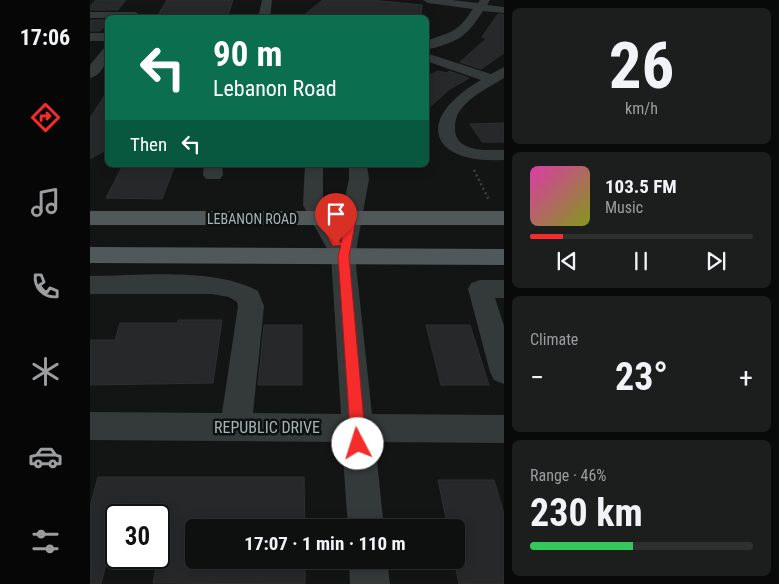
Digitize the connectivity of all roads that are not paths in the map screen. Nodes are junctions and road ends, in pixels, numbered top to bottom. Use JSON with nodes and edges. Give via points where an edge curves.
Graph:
{"nodes":[{"id":1,"x":267,"y":0,"type":"edge"},
{"id":2,"x":428,"y":0,"type":"edge"},
{"id":3,"x":482,"y":4,"type":"edge"},
{"id":4,"x":504,"y":10,"type":"edge"},
{"id":5,"x":136,"y":13,"type":"edge"},
{"id":6,"x":90,"y":15,"type":"edge"},
{"id":7,"x":264,"y":15,"type":"edge"},
{"id":8,"x":90,"y":37,"type":"edge"},
{"id":9,"x":105,"y":37,"type":"edge"},
{"id":10,"x":429,"y":54,"type":"edge"},
{"id":11,"x":105,"y":55,"type":"edge"},
{"id":12,"x":429,"y":56,"type":"edge"},
{"id":13,"x":93,"y":67,"type":"edge"},
{"id":14,"x":499,"y":75,"type":"edge"},
{"id":15,"x":504,"y":155,"type":"edge"},
{"id":16,"x":314,"y":167,"type":"edge"},
{"id":17,"x":358,"y":167,"type":"edge"},
{"id":18,"x":90,"y":218,"type":"edge"},
{"id":19,"x":499,"y":218,"type":"edge"},
{"id":20,"x":323,"y":219,"type":"junction"},
{"id":21,"x":352,"y":219,"type":"junction"},
{"id":22,"x":90,"y":255,"type":"edge"},
{"id":23,"x":343,"y":256,"type":"junction"},
{"id":24,"x":504,"y":257,"type":"edge"},
{"id":25,"x":90,"y":285,"type":"edge"},
{"id":26,"x":504,"y":289,"type":"edge"},
{"id":27,"x":504,"y":372,"type":"edge"},
{"id":28,"x":90,"y":426,"type":"edge"},
{"id":29,"x":236,"y":427,"type":"junction"},
{"id":30,"x":357,"y":428,"type":"junction"},
{"id":31,"x":504,"y":428,"type":"edge"},
{"id":32,"x":365,"y":519,"type":"edge"},
{"id":33,"x":369,"y":569,"type":"edge"},
{"id":34,"x":370,"y":584,"type":"edge"}],
"edges":[{"from":1,"to":7,"type":"street"},
{"from":2,"to":3,"type":"street"},
{"from":3,"to":4,"type":"street"},
{"from":3,"to":10,"type":"street","via":[[452,39],[454,43]]},
{"from":5,"to":6,"type":"street"},
{"from":8,"to":9,"type":"street"},
{"from":11,"to":13,"type":"street"},
{"from":12,"to":14,"type":"street"},
{"from":14,"to":15,"type":"street","via":[[469,94],[452,110],[446,127],[448,139],[457,148],[483,155]]},
{"from":16,"to":20,"type":"street","via":[[313,205]]},
{"from":17,"to":21,"type":"street"},
{"from":18,"to":20,"type":"main road","name":"LEBANON ROAD"},
{"from":19,"to":21,"type":"main road","name":"LEBANON ROAD"},
{"from":20,"to":21,"type":"main road","name":"LEBANON ROAD"},
{"from":20,"to":23,"type":"street"},
{"from":21,"to":23,"type":"street"},
{"from":22,"to":23,"type":"main road"},
{"from":23,"to":24,"type":"main road"},
{"from":23,"to":30,"type":"street"},
{"from":25,"to":29,"type":"street","via":[[212,285],[236,290],[249,298],[251,306]]},
{"from":26,"to":27,"type":"street","via":[[480,289]]},
{"from":28,"to":29,"type":"street","name":"REPUBLIC DRIVE"},
{"from":29,"to":30,"type":"street","name":"REPUBLIC DRIVE"},
{"from":30,"to":31,"type":"street","name":"REPUBLIC DRIVE"},
{"from":30,"to":32,"type":"street"},
{"from":33,"to":34,"type":"street"}]}
